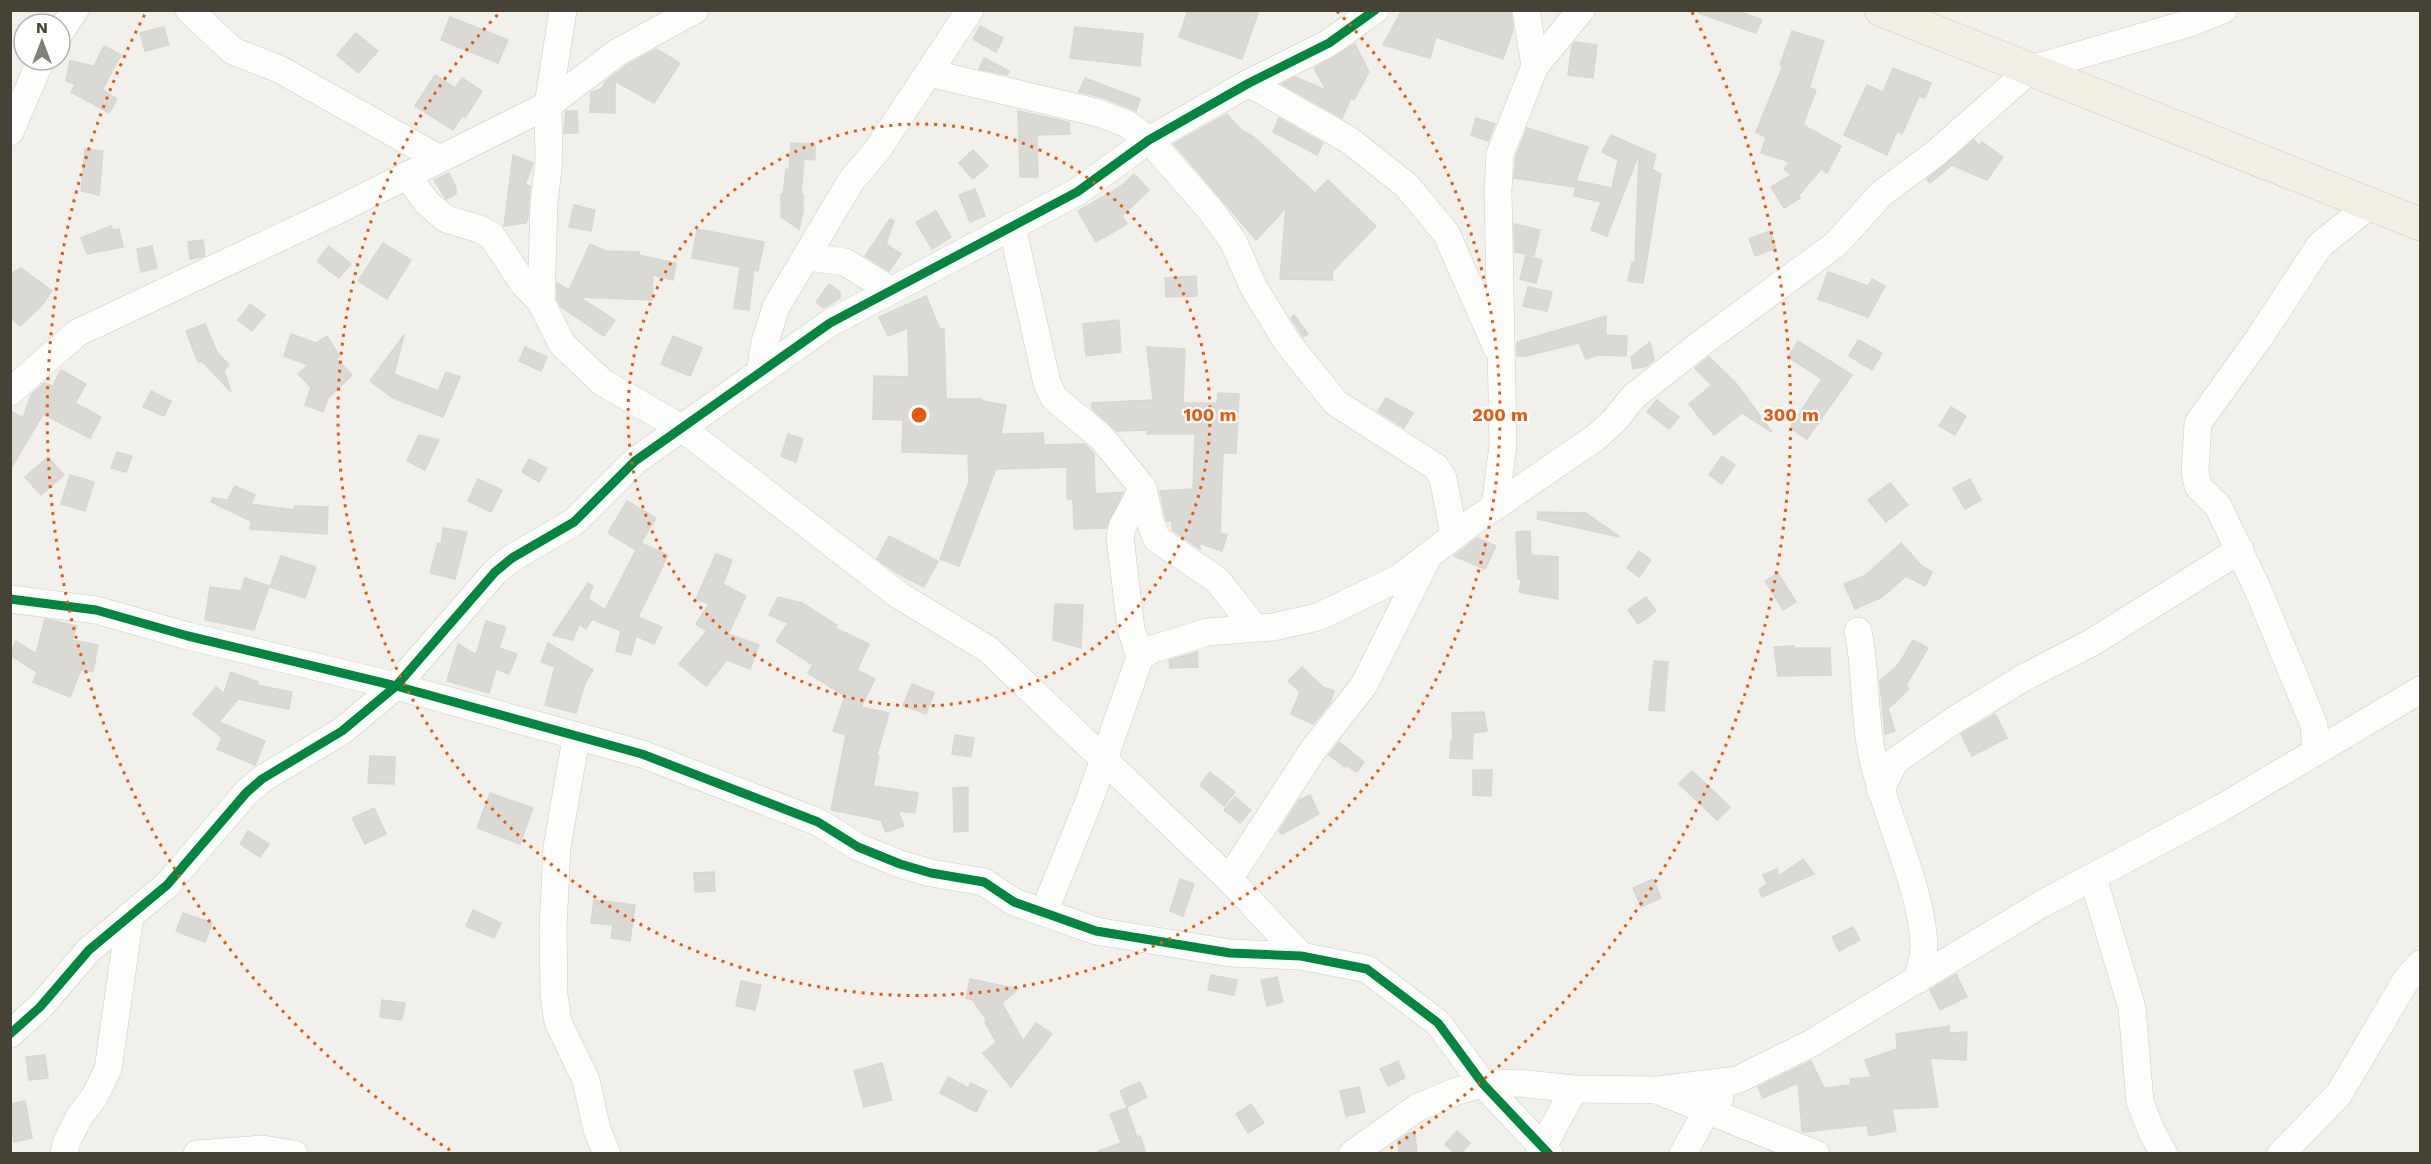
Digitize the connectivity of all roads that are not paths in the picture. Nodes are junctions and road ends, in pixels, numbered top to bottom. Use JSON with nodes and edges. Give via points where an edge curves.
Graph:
{"nodes":[{"id":1,"x":189,"y":10,"type":"edge"},
{"id":2,"x":563,"y":10,"type":"edge"},
{"id":3,"x":695,"y":10,"type":"edge"},
{"id":4,"x":970,"y":10,"type":"edge"},
{"id":5,"x":1375,"y":10,"type":"edge"},
{"id":6,"x":1526,"y":10,"type":"edge"},
{"id":7,"x":1581,"y":10,"type":"edge"},
{"id":8,"x":1881,"y":10,"type":"edge"},
{"id":9,"x":2223,"y":10,"type":"edge"},
{"id":10,"x":1535,"y":66,"type":"junction"},
{"id":11,"x":2031,"y":69,"type":"junction"},
{"id":12,"x":36,"y":72,"type":"edge"},
{"id":13,"x":929,"y":73,"type":"junction"},
{"id":14,"x":1249,"y":83,"type":"junction"},
{"id":15,"x":548,"y":105,"type":"junction"},
{"id":16,"x":10,"y":132,"type":"edge"},
{"id":17,"x":1149,"y":140,"type":"junction"},
{"id":18,"x":440,"y":159,"type":"junction"},
{"id":19,"x":407,"y":176,"type":"junction"},
{"id":20,"x":2371,"y":204,"type":"junction"},
{"id":21,"x":2421,"y":224,"type":"edge"},
{"id":22,"x":826,"y":225,"type":"junction"},
{"id":23,"x":1012,"y":226,"type":"junction"},
{"id":24,"x":808,"y":257,"type":"junction"},
{"id":25,"x":845,"y":262,"type":"junction"},
{"id":26,"x":891,"y":290,"type":"junction"},
{"id":27,"x":541,"y":302,"type":"junction"},
{"id":28,"x":1503,"y":362,"type":"junction"},
{"id":29,"x":760,"y":373,"type":"junction"},
{"id":30,"x":10,"y":392,"type":"edge"},
{"id":31,"x":683,"y":429,"type":"junction"},
{"id":32,"x":1143,"y":488,"type":"junction"},
{"id":33,"x":1495,"y":507,"type":"junction"},
{"id":34,"x":1454,"y":535,"type":"junction"},
{"id":35,"x":2240,"y":550,"type":"junction"},
{"id":36,"x":1429,"y":555,"type":"junction"},
{"id":37,"x":10,"y":599,"type":"edge"},
{"id":38,"x":1255,"y":628,"type":"junction"},
{"id":39,"x":1857,"y":631,"type":"dead end"},
{"id":40,"x":1140,"y":657,"type":"junction"},
{"id":41,"x":396,"y":686,"type":"junction"},
{"id":42,"x":2421,"y":690,"type":"edge"},
{"id":43,"x":576,"y":738,"type":"junction"},
{"id":44,"x":2315,"y":738,"type":"junction"},
{"id":45,"x":1883,"y":758,"type":"junction"},
{"id":46,"x":1104,"y":760,"type":"junction"},
{"id":47,"x":2093,"y":878,"type":"junction"},
{"id":48,"x":1229,"y":879,"type":"junction"},
{"id":49,"x":1044,"y":912,"type":"junction"},
{"id":50,"x":130,"y":916,"type":"junction"},
{"id":51,"x":1924,"y":945,"type":"junction"},
{"id":52,"x":1300,"y":956,"type":"junction"},
{"id":53,"x":1956,"y":957,"type":"junction"},
{"id":54,"x":2421,"y":964,"type":"edge"},
{"id":55,"x":1918,"y":981,"type":"junction"},
{"id":56,"x":10,"y":1034,"type":"edge"},
{"id":57,"x":1737,"y":1080,"type":"junction"},
{"id":58,"x":1483,"y":1084,"type":"junction"},
{"id":59,"x":1574,"y":1089,"type":"junction"},
{"id":60,"x":1658,"y":1090,"type":"junction"},
{"id":61,"x":1707,"y":1110,"type":"junction"},
{"id":62,"x":1544,"y":1152,"type":"edge"},
{"id":63,"x":64,"y":1154,"type":"edge"},
{"id":64,"x":197,"y":1154,"type":"edge"},
{"id":65,"x":294,"y":1154,"type":"edge"},
{"id":66,"x":607,"y":1154,"type":"edge"},
{"id":67,"x":1352,"y":1154,"type":"edge"},
{"id":68,"x":1683,"y":1154,"type":"edge"},
{"id":69,"x":1816,"y":1154,"type":"edge"},
{"id":70,"x":2164,"y":1154,"type":"edge"},
{"id":71,"x":2281,"y":1154,"type":"edge"}],
"edges":[{"from":1,"to":18,"type":"street","via":[[232,51],[279,69]]},
{"from":2,"to":15,"type":"street"},
{"from":3,"to":15,"type":"street","via":[[618,52]]},
{"from":4,"to":13,"type":"street"},
{"from":5,"to":14,"type":"street","via":[[1329,43]]},
{"from":6,"to":10,"type":"street"},
{"from":7,"to":10,"type":"street"},
{"from":8,"to":11,"type":"main road"},
{"from":9,"to":11,"type":"street"},
{"from":10,"to":28,"type":"street","via":[[1500,154]]},
{"from":11,"to":20,"type":"main road"},
{"from":11,"to":33,"type":"street","via":[[1936,153],[1881,194],[1836,244],[1633,397],[1595,438]]},
{"from":12,"to":16,"type":"street"},
{"from":13,"to":17,"type":"street","via":[[1099,113],[1127,124]]},
{"from":13,"to":22,"type":"street","via":[[878,149],[851,181]]},
{"from":14,"to":17,"type":"street"},
{"from":14,"to":28,"type":"street","via":[[1349,140],[1406,185],[1446,233]]},
{"from":15,"to":18,"type":"street"},
{"from":15,"to":27,"type":"street"},
{"from":17,"to":23,"type":"street","via":[[1077,192]]},
{"from":17,"to":34,"type":"street","via":[[1233,241],[1254,288],[1287,342],[1336,403],[1436,467],[1443,478]]},
{"from":18,"to":19,"type":"street"},
{"from":19,"to":27,"type":"street","via":[[427,203],[446,219],[492,236]]},
{"from":19,"to":30,"type":"street","via":[[77,333]]},
{"from":20,"to":21,"type":"main road"},
{"from":20,"to":35,"type":"street","via":[[2320,245],[2198,423],[2198,486],[2218,506]]},
{"from":22,"to":24,"type":"street"},
{"from":22,"to":25,"type":"street"},
{"from":23,"to":26,"type":"street"},
{"from":23,"to":32,"type":"street","via":[[1047,383],[1054,398],[1101,437]]},
{"from":24,"to":25,"type":"street"},
{"from":24,"to":29,"type":"street","via":[[776,307]]},
{"from":25,"to":26,"type":"street"},
{"from":26,"to":29,"type":"street","via":[[830,323]]},
{"from":27,"to":31,"type":"street","via":[[562,344],[602,382]]},
{"from":28,"to":33,"type":"street","via":[[1503,445]]},
{"from":29,"to":31,"type":"street"},
{"from":31,"to":41,"type":"street","via":[[635,461],[574,522],[495,572]]},
{"from":31,"to":46,"type":"street","via":[[900,596],[989,650]]},
{"from":32,"to":38,"type":"street","via":[[1157,539],[1217,580]]},
{"from":32,"to":40,"type":"street","via":[[1120,537],[1131,629]]},
{"from":33,"to":34,"type":"street"},
{"from":34,"to":36,"type":"street"},
{"from":35,"to":44,"type":"street","via":[[2288,658]]},
{"from":35,"to":45,"type":"street","via":[[2091,643]]},
{"from":36,"to":38,"type":"street","via":[[1399,578],[1318,617]]},
{"from":36,"to":48,"type":"street","via":[[1364,684],[1313,750]]},
{"from":37,"to":41,"type":"street","via":[[96,610]]},
{"from":38,"to":40,"type":"street","via":[[1207,632]]},
{"from":39,"to":45,"type":"street","via":[[1863,654],[1866,709]]},
{"from":40,"to":46,"type":"street"},
{"from":41,"to":43,"type":"street"},
{"from":41,"to":50,"type":"street","via":[[342,731],[261,779],[166,885]]},
{"from":42,"to":44,"type":"street","via":[[2344,735]]},
{"from":43,"to":49,"type":"street","via":[[642,754],[818,822],[858,847],[900,864],[984,882],[1014,902]]},
{"from":43,"to":66,"type":"street","via":[[557,847],[554,995],[558,1022],[586,1080],[597,1130]]},
{"from":44,"to":47,"type":"street","via":[[2223,807]]},
{"from":45,"to":51,"type":"street","via":[[1880,790],[1913,889]]},
{"from":46,"to":48,"type":"street"},
{"from":46,"to":49,"type":"street"},
{"from":47,"to":53,"type":"street","via":[[2040,905]]},
{"from":47,"to":70,"type":"street","via":[[2132,1008],[2140,1102]]},
{"from":48,"to":52,"type":"street"},
{"from":49,"to":52,"type":"street","via":[[1096,931],[1230,952]]},
{"from":50,"to":56,"type":"street","via":[[89,950],[40,1007]]},
{"from":50,"to":63,"type":"street","via":[[108,1069],[79,1117]]},
{"from":51,"to":53,"type":"street"},
{"from":51,"to":55,"type":"street"},
{"from":52,"to":58,"type":"street","via":[[1367,969],[1388,982],[1438,1023]]},
{"from":53,"to":55,"type":"street"},
{"from":54,"to":71,"type":"street","via":[[2405,982],[2339,1094]]},
{"from":55,"to":57,"type":"street","via":[[1810,1044]]},
{"from":57,"to":60,"type":"street"},
{"from":57,"to":61,"type":"street"},
{"from":58,"to":59,"type":"street"},
{"from":58,"to":62,"type":"street"},
{"from":58,"to":67,"type":"street","via":[[1417,1108]]},
{"from":59,"to":60,"type":"street"},
{"from":59,"to":62,"type":"street"},
{"from":60,"to":61,"type":"street"},
{"from":61,"to":68,"type":"street"},
{"from":61,"to":69,"type":"street"},
{"from":64,"to":65,"type":"street","via":[[261,1149]]}]}
